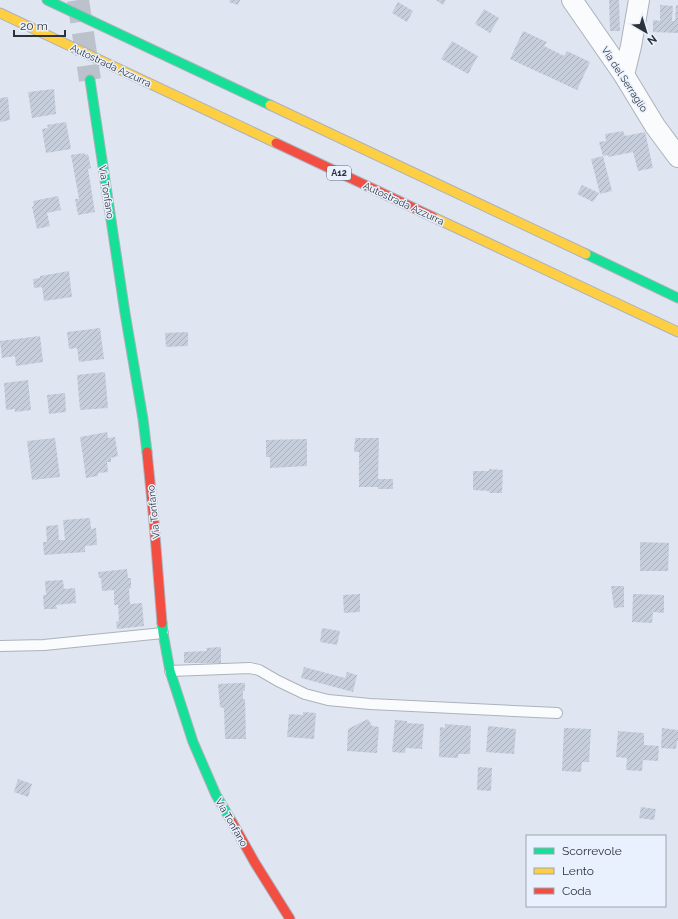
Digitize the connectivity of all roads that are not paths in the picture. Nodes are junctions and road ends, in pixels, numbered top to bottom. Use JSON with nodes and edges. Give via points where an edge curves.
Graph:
{"nodes":[{"id":1,"x":47,"y":0,"type":"edge"},
{"id":2,"x":572,"y":0,"type":"edge"},
{"id":3,"x":639,"y":0,"type":"edge"},
{"id":4,"x":0,"y":13,"type":"edge"},
{"id":5,"x":624,"y":75,"type":"junction"},
{"id":6,"x":90,"y":80,"type":"tunnel mouth"},
{"id":7,"x":678,"y":157,"type":"edge"},
{"id":8,"x":678,"y":298,"type":"edge"},
{"id":9,"x":678,"y":332,"type":"edge"},
{"id":10,"x":163,"y":633,"type":"junction"},
{"id":11,"x":0,"y":646,"type":"edge"},
{"id":12,"x":170,"y":671,"type":"junction"},
{"id":13,"x":557,"y":713,"type":"dead end"},
{"id":14,"x":290,"y":919,"type":"edge"}],
"edges":[{"from":1,"to":8,"type":"main road"},
{"from":2,"to":5,"type":"street","name":"Via del Serraglio"},
{"from":3,"to":5,"type":"street"},
{"from":4,"to":9,"type":"main road","name":"Autostrada Azzurra","number":"A12"},
{"from":5,"to":7,"type":"street","name":"Via del Serraglio","via":[[655,126]]},
{"from":6,"to":10,"type":"main road","name":"Via Tonfano","via":[[143,419]]},
{"from":10,"to":11,"type":"lane","via":[[44,645]]},
{"from":10,"to":12,"type":"main road","name":"Via Tonfano"},
{"from":12,"to":13,"type":"lane","via":[[250,668],[259,670],[305,694],[328,700]]},
{"from":12,"to":14,"type":"main road","name":"Via Tonfano","via":[[193,742],[216,794]]}]}
